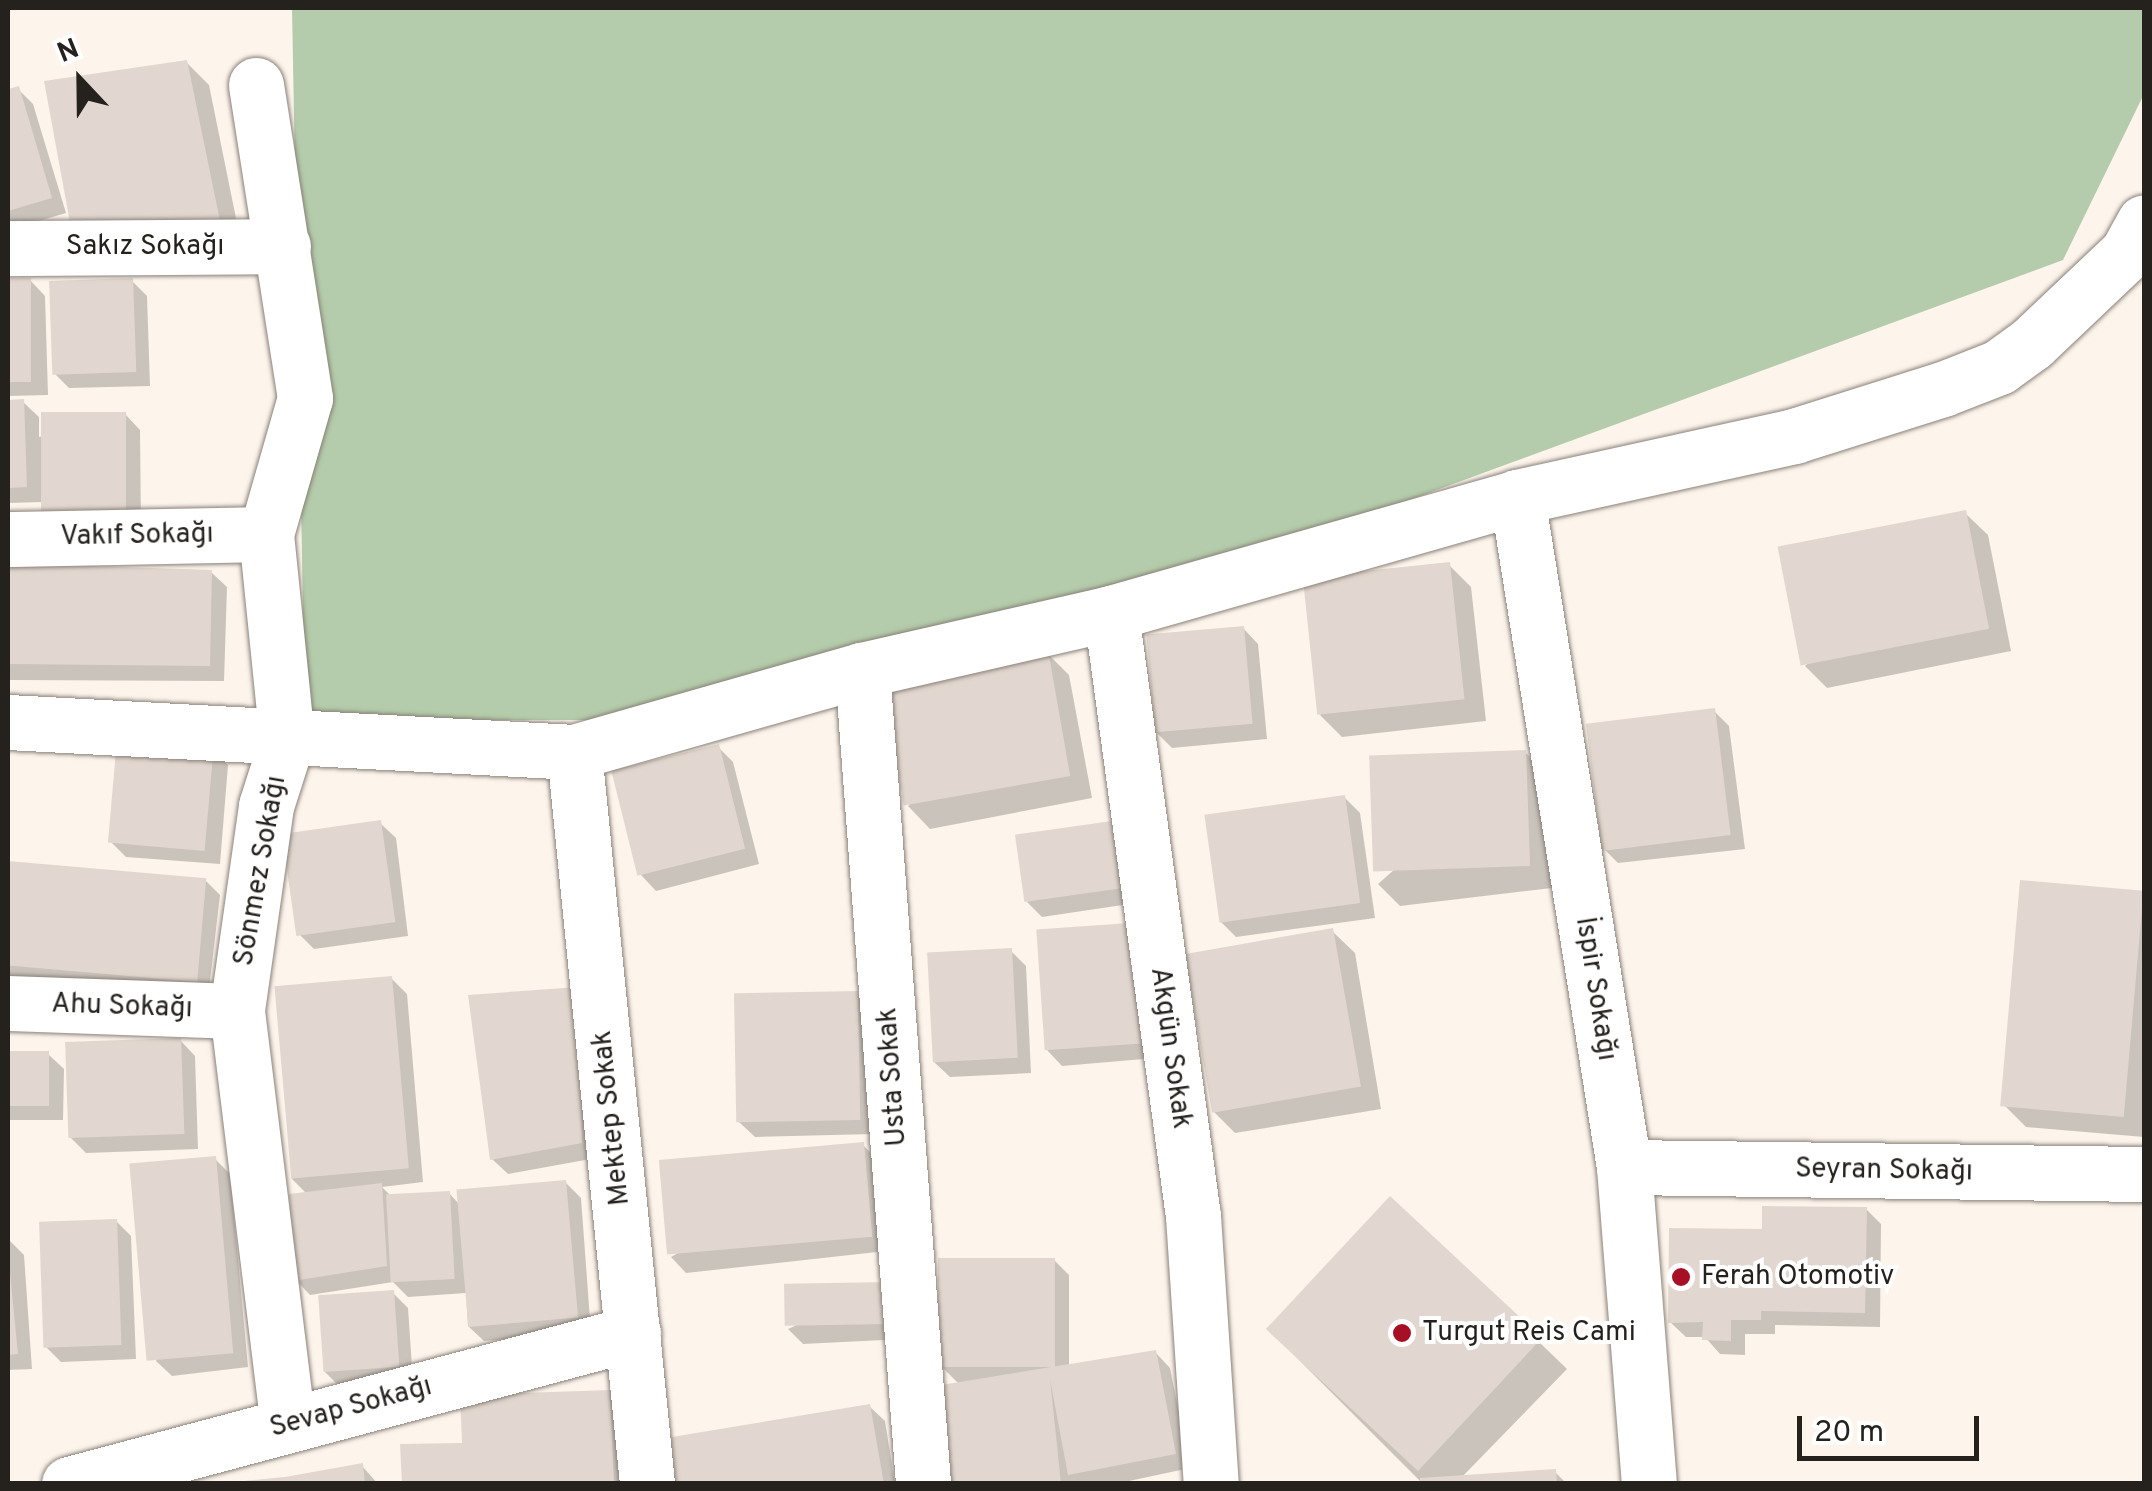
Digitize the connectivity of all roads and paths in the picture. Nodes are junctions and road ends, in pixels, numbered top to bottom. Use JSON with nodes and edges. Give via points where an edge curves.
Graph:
{"nodes":[{"id":1,"x":256,"y":85,"type":"dead end"},
{"id":2,"x":2144,"y":222,"type":"edge"},
{"id":3,"x":284,"y":246,"type":"junction"},
{"id":4,"x":8,"y":248,"type":"edge"},
{"id":5,"x":1517,"y":497,"type":"junction"},
{"id":6,"x":266,"y":534,"type":"junction"},
{"id":7,"x":8,"y":539,"type":"edge"},
{"id":8,"x":1111,"y":614,"type":"junction"},
{"id":9,"x":862,"y":670,"type":"junction"},
{"id":10,"x":8,"y":722,"type":"edge"},
{"id":11,"x":287,"y":740,"type":"junction"},
{"id":12,"x":574,"y":752,"type":"junction"},
{"id":13,"x":8,"y":1004,"type":"edge"},
{"id":14,"x":237,"y":1010,"type":"junction"},
{"id":15,"x":1624,"y":1167,"type":"junction"},
{"id":16,"x":2144,"y":1174,"type":"edge"},
{"id":17,"x":633,"y":1333,"type":"junction"},
{"id":18,"x":288,"y":1424,"type":"junction"},
{"id":19,"x":69,"y":1484,"type":"edge"},
{"id":20,"x":647,"y":1484,"type":"edge"},
{"id":21,"x":923,"y":1484,"type":"edge"},
{"id":22,"x":1211,"y":1484,"type":"edge"},
{"id":23,"x":1649,"y":1484,"type":"edge"}],
"edges":[{"from":1,"to":3,"type":"street","name":"Sönmez Sokağı"},
{"from":2,"to":5,"type":"street","via":[[2126,252],[1999,367],[1794,436]]},
{"from":3,"to":4,"type":"street","name":"Sakız Sokağı"},
{"from":3,"to":6,"type":"street","name":"Sönmez Sokağı","via":[[305,398]]},
{"from":5,"to":8,"type":"street"},
{"from":5,"to":15,"type":"street","name":"İspir Sokağı"},
{"from":6,"to":7,"type":"street","name":"Vakıf Sokağı"},
{"from":6,"to":11,"type":"street","name":"Sönmez Sokağı"},
{"from":8,"to":9,"type":"street"},
{"from":8,"to":22,"type":"street","name":"Akgün Sokak","via":[[1193,1216]]},
{"from":9,"to":12,"type":"street"},
{"from":9,"to":21,"type":"street","name":"Usta Sokak"},
{"from":10,"to":11,"type":"street"},
{"from":11,"to":12,"type":"street"},
{"from":11,"to":14,"type":"street","name":"Sönmez Sokağı","via":[[266,806]]},
{"from":12,"to":17,"type":"street","name":"Mektep Sokak"},
{"from":13,"to":14,"type":"street","name":"Ahu Sokağı"},
{"from":14,"to":18,"type":"street","name":"Sönmez Sokağı"},
{"from":15,"to":16,"type":"street","name":"Seyran Sokağı"},
{"from":15,"to":23,"type":"street","name":"İspir Sokağı"},
{"from":17,"to":18,"type":"street","name":"Sevap Sokağı"},
{"from":17,"to":20,"type":"street","name":"Mektep Sokak"},
{"from":18,"to":19,"type":"street","name":"Sevap Sokağı"}]}
